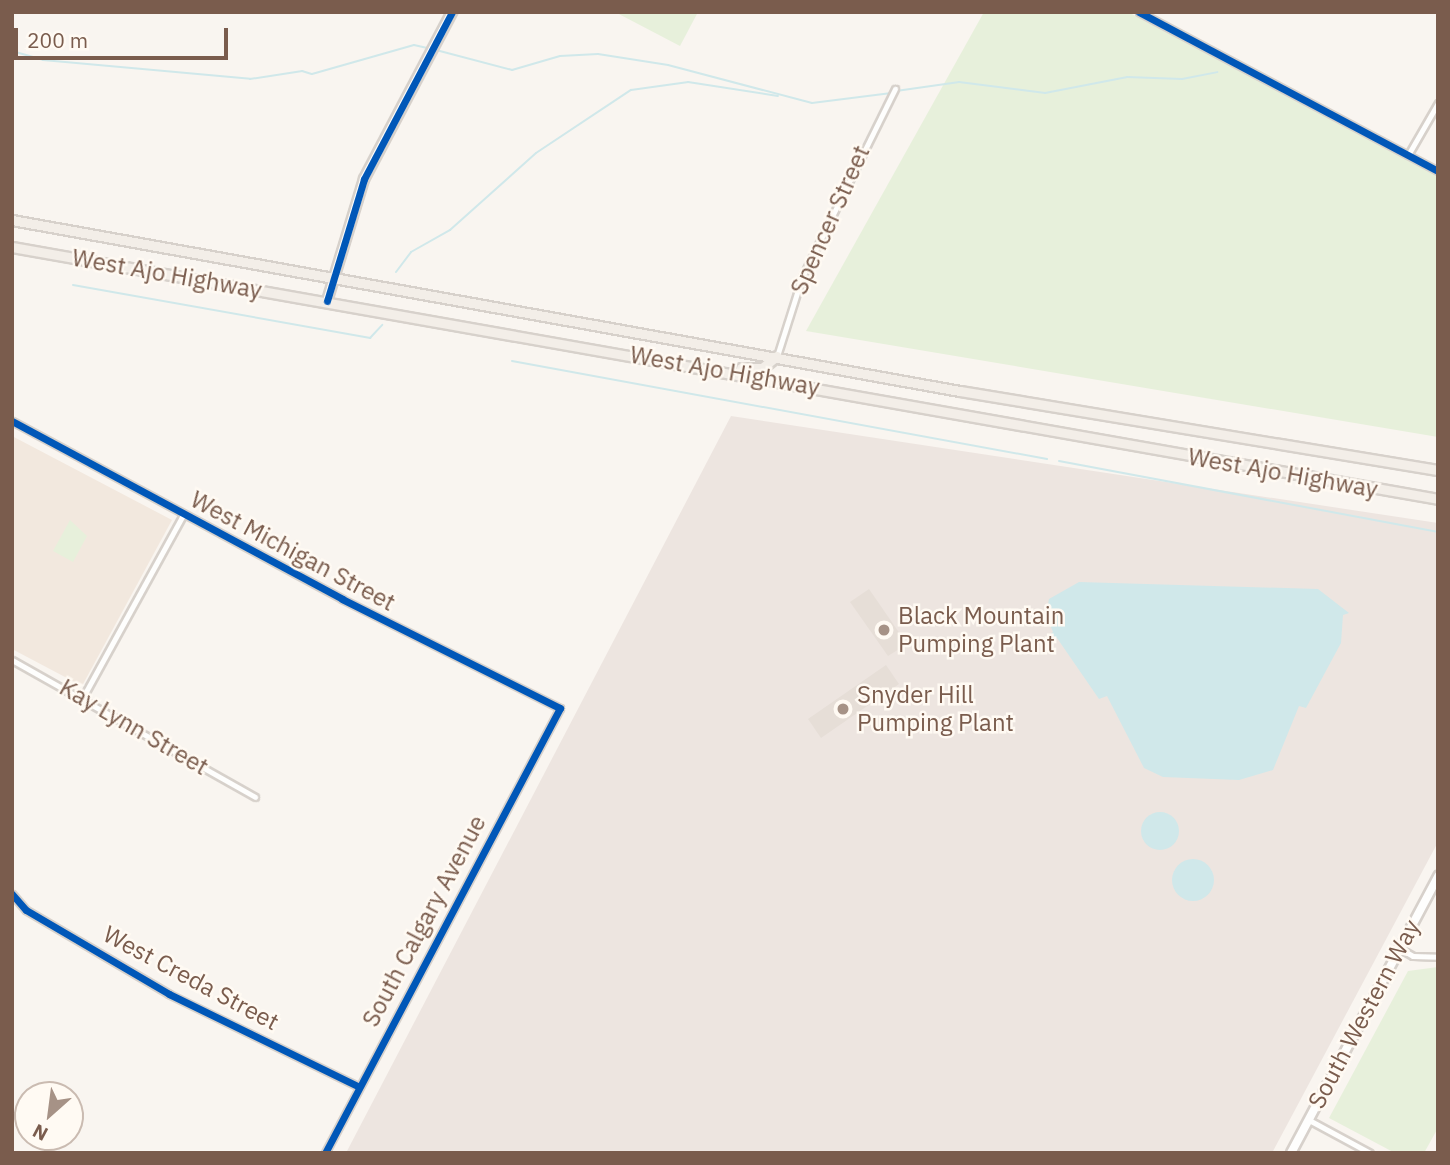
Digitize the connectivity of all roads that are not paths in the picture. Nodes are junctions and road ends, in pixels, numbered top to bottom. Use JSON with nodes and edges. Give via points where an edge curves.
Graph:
{"nodes":[{"id":1,"x":452,"y":12,"type":"edge"},
{"id":2,"x":1139,"y":12,"type":"edge"},
{"id":3,"x":895,"y":89,"type":"dead end"},
{"id":4,"x":1438,"y":103,"type":"edge"},
{"id":5,"x":1408,"y":156,"type":"junction"},
{"id":6,"x":1438,"y":171,"type":"edge"},
{"id":7,"x":12,"y":220,"type":"edge"},
{"id":8,"x":12,"y":247,"type":"edge"},
{"id":9,"x":331,"y":277,"type":"junction"},
{"id":10,"x":327,"y":301,"type":"junction"},
{"id":11,"x":777,"y":356,"type":"junction"},
{"id":12,"x":693,"y":365,"type":"junction"},
{"id":13,"x":12,"y":421,"type":"edge"},
{"id":14,"x":1438,"y":470,"type":"edge"},
{"id":15,"x":1438,"y":499,"type":"edge"},
{"id":16,"x":183,"y":516,"type":"junction"},
{"id":17,"x":12,"y":660,"type":"edge"},
{"id":18,"x":83,"y":697,"type":"junction"},
{"id":19,"x":560,"y":708,"type":"joint"},
{"id":20,"x":255,"y":797,"type":"dead end"},
{"id":21,"x":1438,"y":876,"type":"edge"},
{"id":22,"x":13,"y":894,"type":"edge"},
{"id":23,"x":1399,"y":948,"type":"junction"},
{"id":24,"x":1438,"y":957,"type":"edge"},
{"id":25,"x":358,"y":1086,"type":"junction"},
{"id":26,"x":1309,"y":1120,"type":"junction"},
{"id":27,"x":325,"y":1153,"type":"edge"},
{"id":28,"x":1291,"y":1153,"type":"edge"},
{"id":29,"x":1370,"y":1153,"type":"edge"}],
"edges":[{"from":1,"to":9,"type":"street","via":[[375,155]]},
{"from":2,"to":5,"type":"street"},
{"from":3,"to":11,"type":"street","name":"Spencer Street","via":[[802,277]]},
{"from":4,"to":5,"type":"street"},
{"from":5,"to":6,"type":"street"},
{"from":7,"to":9,"type":"main road","name":"West Ajo Highway"},
{"from":8,"to":10,"type":"main road","name":"West Ajo Highway"},
{"from":9,"to":10,"type":"street"},
{"from":9,"to":11,"type":"main road","name":"West Ajo Highway"},
{"from":10,"to":12,"type":"main road","name":"West Ajo Highway"},
{"from":11,"to":12,"type":"main road","via":[[749,370]]},
{"from":11,"to":14,"type":"main road","name":"West Ajo Highway"},
{"from":12,"to":15,"type":"main road","name":"West Ajo Highway"},
{"from":13,"to":16,"type":"street","name":"West Michigan Street"},
{"from":16,"to":18,"type":"street"},
{"from":16,"to":19,"type":"street","name":"West Michigan Street"},
{"from":17,"to":18,"type":"street","name":"Kay Lynn Street"},
{"from":18,"to":20,"type":"street","name":"Kay Lynn Street"},
{"from":19,"to":25,"type":"street","name":"South Calgary Avenue"},
{"from":21,"to":23,"type":"street","name":"South Western Way"},
{"from":22,"to":25,"type":"street","name":"West Creda Street","via":[[26,909],[169,994]]},
{"from":23,"to":24,"type":"street","via":[[1413,956]]},
{"from":23,"to":26,"type":"street","name":"South Western Way"},
{"from":25,"to":27,"type":"street","name":"South Calgary Avenue"},
{"from":26,"to":28,"type":"street","name":"South Western Way"},
{"from":26,"to":29,"type":"street"}]}
